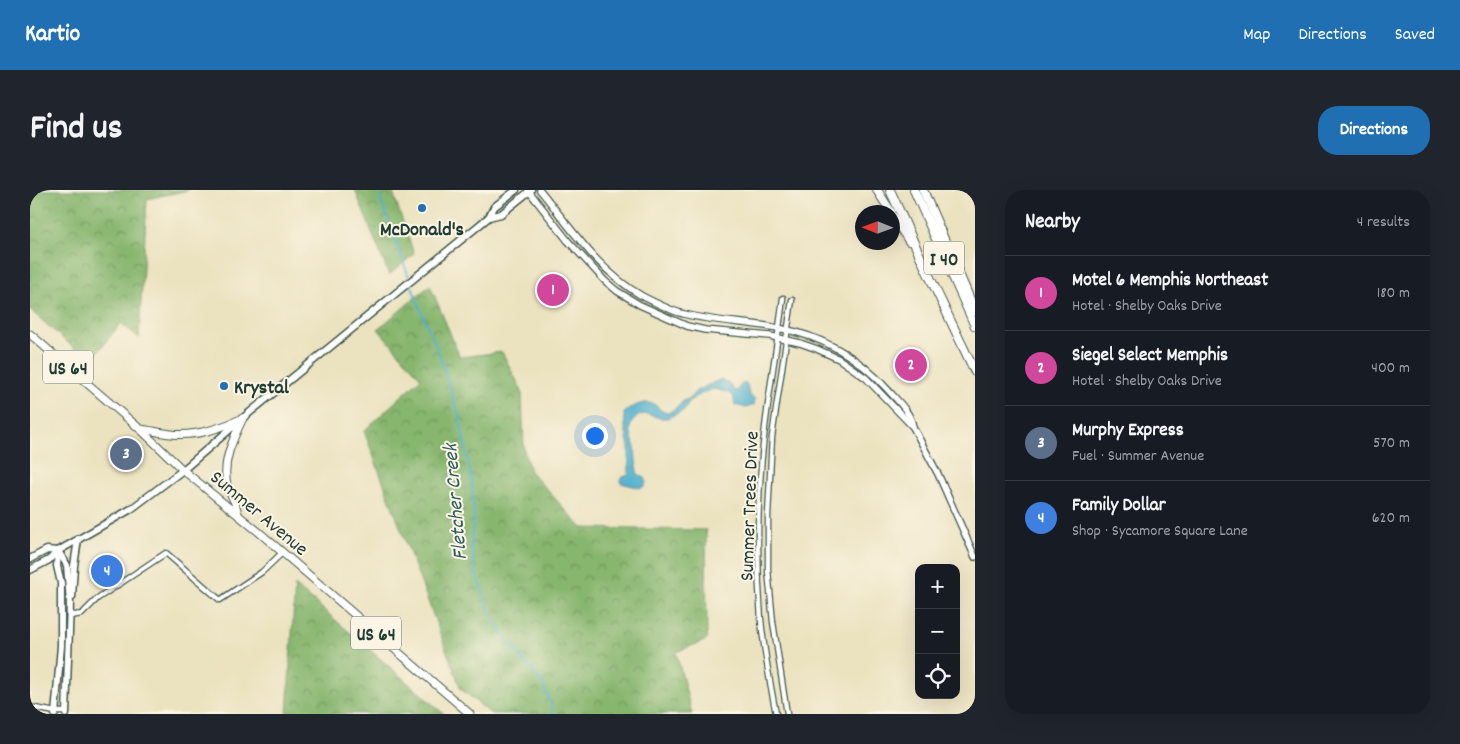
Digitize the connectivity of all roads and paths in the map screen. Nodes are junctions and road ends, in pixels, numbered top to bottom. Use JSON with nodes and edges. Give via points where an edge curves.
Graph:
{"nodes":[{"id":1,"x":516,"y":190,"type":"edge"},
{"id":2,"x":540,"y":190,"type":"edge"},
{"id":3,"x":877,"y":190,"type":"edge"},
{"id":4,"x":890,"y":190,"type":"edge"},
{"id":5,"x":914,"y":190,"type":"edge"},
{"id":6,"x":923,"y":190,"type":"edge"},
{"id":7,"x":529,"y":191,"type":"edge"},
{"id":8,"x":886,"y":205,"type":"edge"},
{"id":9,"x":489,"y":217,"type":"junction"},
{"id":10,"x":900,"y":227,"type":"edge"},
{"id":11,"x":925,"y":267,"type":"junction"},
{"id":12,"x":783,"y":298,"type":"dead end"},
{"id":13,"x":792,"y":300,"type":"dead end"},
{"id":14,"x":975,"y":311,"type":"edge"},
{"id":15,"x":975,"y":326,"type":"edge"},
{"id":16,"x":779,"y":328,"type":"junction"},
{"id":17,"x":788,"y":330,"type":"junction"},
{"id":18,"x":30,"y":334,"type":"edge"},
{"id":19,"x":778,"y":338,"type":"junction"},
{"id":20,"x":787,"y":340,"type":"junction"},
{"id":21,"x":975,"y":372,"type":"edge"},
{"id":22,"x":243,"y":418,"type":"junction"},
{"id":23,"x":913,"y":428,"type":"junction"},
{"id":24,"x":140,"y":429,"type":"junction"},
{"id":25,"x":184,"y":470,"type":"junction"},
{"id":26,"x":238,"y":514,"type":"junction"},
{"id":27,"x":78,"y":539,"type":"junction"},
{"id":28,"x":58,"y":551,"type":"junction"},
{"id":29,"x":282,"y":553,"type":"junction"},
{"id":30,"x":975,"y":557,"type":"edge"},
{"id":31,"x":30,"y":559,"type":"edge"},
{"id":32,"x":30,"y":570,"type":"edge"},
{"id":33,"x":70,"y":603,"type":"junction"},
{"id":34,"x":70,"y":616,"type":"junction"},
{"id":35,"x":30,"y":707,"type":"edge"},
{"id":36,"x":55,"y":713,"type":"edge"},
{"id":37,"x":66,"y":713,"type":"edge"},
{"id":38,"x":470,"y":714,"type":"edge"},
{"id":39,"x":776,"y":714,"type":"edge"},
{"id":40,"x":787,"y":714,"type":"edge"}],
"edges":[{"from":1,"to":9,"type":"main road","via":[[494,207]]},
{"from":2,"to":16,"type":"street","via":[[589,252],[616,279],[642,295],[681,314]]},
{"from":3,"to":8,"type":"highway"},
{"from":4,"to":11,"type":"highway","number":"I 40"},
{"from":5,"to":15,"type":"highway","number":"I 40"},
{"from":6,"to":14,"type":"highway"},
{"from":7,"to":9,"type":"main road","via":[[501,214]]},
{"from":7,"to":19,"type":"street","via":[[568,241],[616,291],[687,326]]},
{"from":9,"to":22,"type":"main road"},
{"from":10,"to":11,"type":"highway"},
{"from":11,"to":21,"type":"highway","number":"I 40"},
{"from":12,"to":16,"type":"street","name":"Summer Trees Drive"},
{"from":13,"to":17,"type":"street","name":"Summer Trees Drive"},
{"from":16,"to":17,"type":"street"},
{"from":16,"to":19,"type":"street","name":"Summer Trees Drive"},
{"from":17,"to":20,"type":"street","name":"Summer Trees Drive"},
{"from":17,"to":23,"type":"street","via":[[835,347],[855,360],[896,399],[912,419]]},
{"from":18,"to":24,"type":"main road","name":"Summer Avenue","number":"US 64"},
{"from":19,"to":20,"type":"street"},
{"from":19,"to":39,"type":"street","name":"Summer Trees Drive","via":[[760,470],[759,555],[761,621]]},
{"from":20,"to":23,"type":"street","via":[[831,355],[859,373]]},
{"from":20,"to":40,"type":"street","name":"Summer Trees Drive","via":[[772,437],[768,570]]},
{"from":22,"to":24,"type":"main road","via":[[205,432],[182,435]]},
{"from":22,"to":25,"type":"main road"},
{"from":22,"to":26,"type":"main road","via":[[227,458],[226,475]]},
{"from":23,"to":30,"type":"street","via":[[938,474]]},
{"from":24,"to":25,"type":"main road","name":"Summer Avenue","number":"US 64"},
{"from":25,"to":26,"type":"main road","name":"Summer Avenue","number":"US 64"},
{"from":25,"to":27,"type":"main road","via":[[131,509]]},
{"from":26,"to":29,"type":"main road","name":"Summer Avenue","number":"US 64"},
{"from":27,"to":28,"type":"main road"},
{"from":27,"to":33,"type":"main road"},
{"from":28,"to":31,"type":"main road","via":[[47,550]]},
{"from":28,"to":32,"type":"main road"},
{"from":28,"to":33,"type":"main road","via":[[67,565]]},
{"from":28,"to":36,"type":"main road","via":[[61,646]]},
{"from":29,"to":34,"type":"street","via":[[262,572],[220,600],[166,553],[98,598],[82,614]]},
{"from":29,"to":38,"type":"main road","name":"Summer Avenue","number":"US 64"},
{"from":33,"to":34,"type":"main road"},
{"from":34,"to":37,"type":"main road"},
{"from":35,"to":36,"type":"street"},
{"from":36,"to":37,"type":"street"}]}
